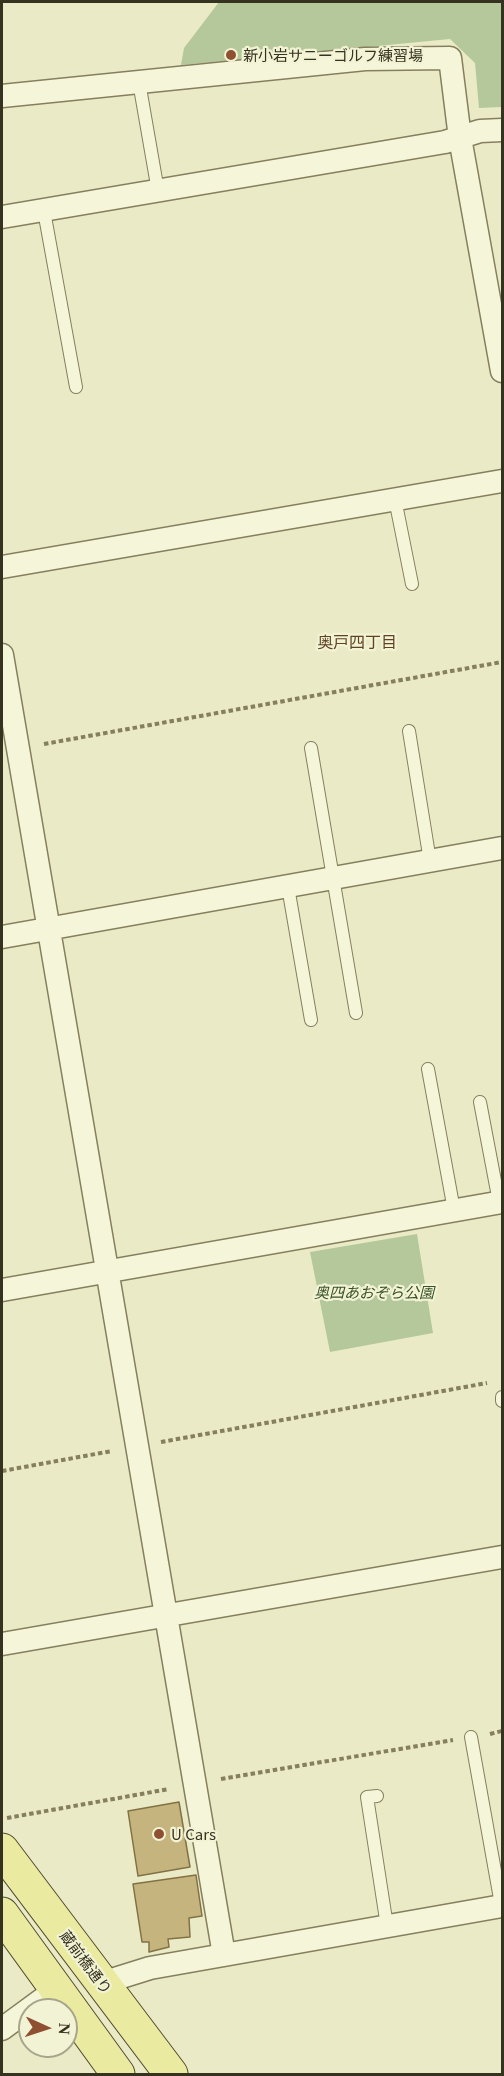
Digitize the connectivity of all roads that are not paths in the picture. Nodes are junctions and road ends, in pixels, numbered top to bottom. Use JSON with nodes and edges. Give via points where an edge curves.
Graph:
{"nodes":[{"id":1,"x":139,"y":82,"type":"junction"},
{"id":2,"x":2,"y":96,"type":"edge"},
{"id":3,"x":502,"y":130,"type":"edge"},
{"id":4,"x":460,"y":138,"type":"junction"},
{"id":5,"x":158,"y":191,"type":"junction"},
{"id":6,"x":44,"y":211,"type":"junction"},
{"id":7,"x":2,"y":217,"type":"edge"},
{"id":8,"x":502,"y":371,"type":"edge"},
{"id":9,"x":76,"y":387,"type":"dead end"},
{"id":10,"x":502,"y":481,"type":"edge"},
{"id":11,"x":395,"y":500,"type":"junction"},
{"id":12,"x":2,"y":567,"type":"edge"},
{"id":13,"x":412,"y":584,"type":"dead end"},
{"id":14,"x":2,"y":655,"type":"edge"},
{"id":15,"x":409,"y":731,"type":"dead end"},
{"id":16,"x":311,"y":748,"type":"dead end"},
{"id":17,"x":502,"y":848,"type":"edge"},
{"id":18,"x":430,"y":861,"type":"junction"},
{"id":19,"x":334,"y":879,"type":"junction"},
{"id":20,"x":288,"y":887,"type":"junction"},
{"id":21,"x":48,"y":929,"type":"junction"},
{"id":22,"x":2,"y":937,"type":"edge"},
{"id":23,"x":356,"y":1013,"type":"dead end"},
{"id":24,"x":311,"y":1020,"type":"dead end"},
{"id":25,"x":428,"y":1069,"type":"dead end"},
{"id":26,"x":480,"y":1102,"type":"dead end"},
{"id":27,"x":501,"y":1202,"type":"edge"},
{"id":28,"x":454,"y":1210,"type":"junction"},
{"id":29,"x":107,"y":1271,"type":"junction"},
{"id":30,"x":2,"y":1290,"type":"edge"},
{"id":31,"x":502,"y":1557,"type":"edge"},
{"id":32,"x":166,"y":1615,"type":"junction"},
{"id":33,"x":2,"y":1644,"type":"edge"},
{"id":34,"x":471,"y":1737,"type":"road end"},
{"id":35,"x":377,"y":1796,"type":"dead end"},
{"id":36,"x":2,"y":1850,"type":"edge"},
{"id":37,"x":502,"y":1908,"type":"edge"},
{"id":38,"x":2,"y":1914,"type":"edge"},
{"id":39,"x":387,"y":1926,"type":"junction"},
{"id":40,"x":224,"y":1955,"type":"junction"},
{"id":41,"x":102,"y":1983,"type":"junction"},
{"id":42,"x":55,"y":1990,"type":"junction"},
{"id":43,"x":2,"y":2029,"type":"edge"},
{"id":44,"x":118,"y":2074,"type":"edge"},
{"id":45,"x":171,"y":2074,"type":"edge"}],
"edges":[{"from":1,"to":2,"type":"street"},
{"from":1,"to":4,"type":"street","via":[[365,59],[450,58]]},
{"from":1,"to":5,"type":"lane"},
{"from":3,"to":4,"type":"street","via":[[480,131]]},
{"from":4,"to":5,"type":"street"},
{"from":4,"to":8,"type":"street"},
{"from":5,"to":6,"type":"street"},
{"from":6,"to":7,"type":"street"},
{"from":6,"to":9,"type":"lane"},
{"from":10,"to":11,"type":"street"},
{"from":11,"to":12,"type":"street"},
{"from":11,"to":13,"type":"lane"},
{"from":14,"to":21,"type":"street"},
{"from":15,"to":18,"type":"lane"},
{"from":16,"to":19,"type":"lane"},
{"from":17,"to":18,"type":"street"},
{"from":18,"to":19,"type":"street"},
{"from":19,"to":20,"type":"street"},
{"from":19,"to":23,"type":"lane"},
{"from":20,"to":21,"type":"street"},
{"from":20,"to":24,"type":"lane"},
{"from":21,"to":22,"type":"street"},
{"from":21,"to":29,"type":"street"},
{"from":25,"to":28,"type":"lane"},
{"from":26,"to":27,"type":"lane"},
{"from":27,"to":28,"type":"street"},
{"from":28,"to":29,"type":"street"},
{"from":29,"to":30,"type":"street"},
{"from":29,"to":32,"type":"street"},
{"from":31,"to":32,"type":"street"},
{"from":32,"to":33,"type":"street"},
{"from":32,"to":40,"type":"street"},
{"from":34,"to":37,"type":"lane"},
{"from":35,"to":39,"type":"lane","via":[[366,1797]]},
{"from":36,"to":41,"type":"main road","name":"蔵前橋通り"},
{"from":37,"to":39,"type":"street"},
{"from":38,"to":42,"type":"main road"},
{"from":39,"to":40,"type":"street"},
{"from":40,"to":41,"type":"street","via":[[150,1968]]},
{"from":41,"to":45,"type":"main road","name":"蔵前橋通り"},
{"from":42,"to":43,"type":"street"},
{"from":42,"to":44,"type":"main road"}]}
